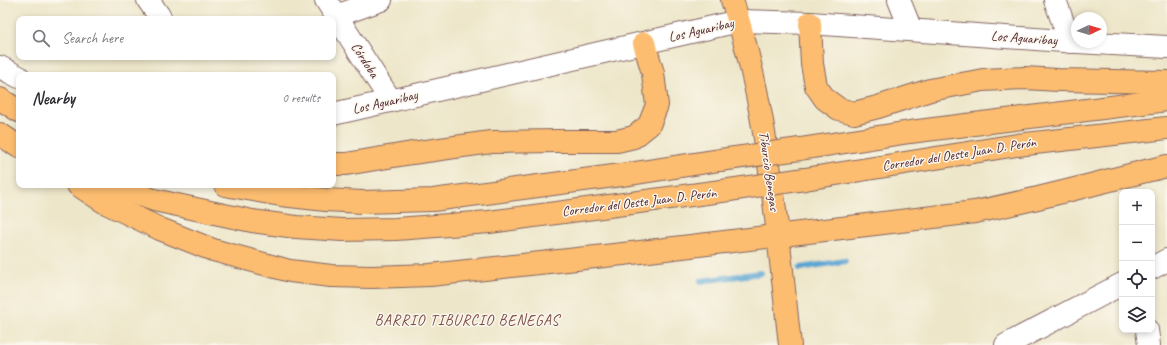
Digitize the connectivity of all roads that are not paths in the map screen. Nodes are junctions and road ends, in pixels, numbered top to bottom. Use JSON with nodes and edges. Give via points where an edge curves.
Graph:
{"nodes":[{"id":1,"x":381,"y":0,"type":"edge"},
{"id":2,"x":732,"y":0,"type":"edge"},
{"id":3,"x":900,"y":0,"type":"edge"},
{"id":4,"x":1055,"y":0,"type":"edge"},
{"id":5,"x":331,"y":8,"type":"edge"},
{"id":6,"x":739,"y":21,"type":"junction"},
{"id":7,"x":810,"y":23,"type":"junction"},
{"id":8,"x":911,"y":30,"type":"junction"},
{"id":9,"x":1071,"y":34,"type":"edge"},
{"id":10,"x":1071,"y":42,"type":"edge"},
{"id":11,"x":644,"y":43,"type":"junction"},
{"id":12,"x":1107,"y":44,"type":"edge"},
{"id":13,"x":1167,"y":47,"type":"edge"},
{"id":14,"x":0,"y":68,"type":"edge"},
{"id":15,"x":16,"y":76,"type":"edge"},
{"id":16,"x":1167,"y":82,"type":"edge"},
{"id":17,"x":0,"y":99,"type":"edge"},
{"id":18,"x":391,"y":100,"type":"junction"},
{"id":19,"x":1167,"y":100,"type":"edge"},
{"id":20,"x":16,"y":109,"type":"edge"},
{"id":21,"x":336,"y":113,"type":"edge"},
{"id":22,"x":1167,"y":128,"type":"edge"},
{"id":23,"x":0,"y":134,"type":"edge"},
{"id":24,"x":16,"y":141,"type":"edge"},
{"id":25,"x":16,"y":145,"type":"edge"},
{"id":26,"x":336,"y":164,"type":"edge"},
{"id":27,"x":1167,"y":166,"type":"edge"},
{"id":28,"x":83,"y":188,"type":"edge"},
{"id":29,"x":120,"y":188,"type":"edge"},
{"id":30,"x":242,"y":188,"type":"edge"},
{"id":31,"x":778,"y":236,"type":"junction"},
{"id":32,"x":1167,"y":260,"type":"edge"},
{"id":33,"x":1155,"y":266,"type":"edge"},
{"id":34,"x":1119,"y":286,"type":"edge"},
{"id":35,"x":1147,"y":333,"type":"edge"},
{"id":36,"x":790,"y":345,"type":"edge"},
{"id":37,"x":1006,"y":345,"type":"edge"},
{"id":38,"x":1149,"y":345,"type":"edge"}],
"edges":[{"from":1,"to":5,"type":"street"},
{"from":2,"to":6,"type":"main road","name":"Tiburcio Benegas"},
{"from":3,"to":8,"type":"street"},
{"from":4,"to":9,"type":"street"},
{"from":5,"to":18,"type":"street","name":"Córdoba"},
{"from":6,"to":7,"type":"street","name":"Los Aguaribay"},
{"from":6,"to":11,"type":"street","name":"Los Aguaribay"},
{"from":6,"to":31,"type":"main road","name":"Tiburcio Benegas","via":[[761,120]]},
{"from":7,"to":8,"type":"street","name":"Los Aguaribay"},
{"from":7,"to":16,"type":"main road","via":[[816,86],[825,99],[839,109],[854,113],[930,90],[983,80],[1025,78]]},
{"from":8,"to":10,"type":"street","name":"Los Aguaribay"},
{"from":11,"to":18,"type":"street","name":"Los Aguaribay"},
{"from":11,"to":26,"type":"main road","via":[[653,73],[657,105],[649,125],[634,137],[617,141],[491,142]]},
{"from":12,"to":13,"type":"street","name":"Los Aguaribay"},
{"from":14,"to":15,"type":"street"},
{"from":17,"to":20,"type":"main road"},
{"from":18,"to":21,"type":"street","name":"Los Aguaribay"},
{"from":19,"to":30,"type":"main road","name":"Corredor del Oeste Juan D. Perón","bridge":true,"via":[[918,131],[433,200],[326,200]]},
{"from":22,"to":29,"type":"main road","name":"Corredor del Oeste Juan D. Perón","bridge":true,"via":[[1017,145],[729,190],[489,222],[396,229],[342,230],[252,221],[154,200]]},
{"from":23,"to":24,"type":"main road"},
{"from":23,"to":25,"type":"main road"},
{"from":27,"to":31,"type":"main road","via":[[975,212]]},
{"from":28,"to":31,"type":"main road","via":[[104,202],[153,226],[213,250],[290,271],[331,276],[430,275]]},
{"from":31,"to":36,"type":"main road","name":"Tiburcio Benegas"},
{"from":32,"to":33,"type":"street"},
{"from":34,"to":37,"type":"street"},
{"from":35,"to":38,"type":"street"}]}
